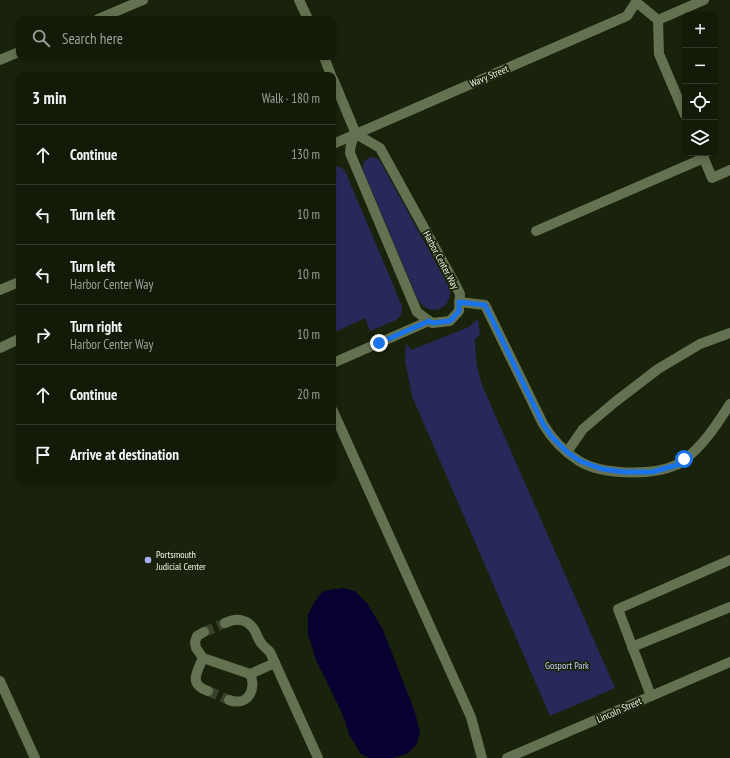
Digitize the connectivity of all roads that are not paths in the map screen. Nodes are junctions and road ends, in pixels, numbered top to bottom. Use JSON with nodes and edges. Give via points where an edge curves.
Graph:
{"nodes":[{"id":1,"x":143,"y":0,"type":"edge"},
{"id":2,"x":300,"y":0,"type":"edge"},
{"id":3,"x":704,"y":0,"type":"edge"},
{"id":4,"x":636,"y":1,"type":"edge"},
{"id":5,"x":105,"y":16,"type":"edge"},
{"id":6,"x":307,"y":16,"type":"edge"},
{"id":7,"x":658,"y":20,"type":"junction"},
{"id":8,"x":16,"y":53,"type":"edge"},
{"id":9,"x":0,"y":60,"type":"edge"},
{"id":10,"x":325,"y":60,"type":"edge"},
{"id":11,"x":330,"y":72,"type":"edge"},
{"id":12,"x":336,"y":86,"type":"edge"},
{"id":13,"x":682,"y":108,"type":"edge"},
{"id":14,"x":356,"y":134,"type":"junction"},
{"id":15,"x":336,"y":143,"type":"edge"},
{"id":16,"x":702,"y":156,"type":"edge"},
{"id":17,"x":730,"y":170,"type":"edge"},
{"id":18,"x":536,"y":231,"type":"dead end"},
{"id":19,"x":16,"y":283,"type":"edge"},
{"id":20,"x":0,"y":290,"type":"edge"},
{"id":21,"x":459,"y":302,"type":"junction"},
{"id":22,"x":429,"y":321,"type":"junction"},
{"id":23,"x":730,"y":332,"type":"edge"},
{"id":24,"x":16,"y":340,"type":"edge"},
{"id":25,"x":0,"y":348,"type":"edge"},
{"id":26,"x":336,"y":362,"type":"edge"},
{"id":27,"x":730,"y":404,"type":"edge"},
{"id":28,"x":336,"y":418,"type":"edge"},
{"id":29,"x":567,"y":452,"type":"junction"},
{"id":30,"x":730,"y":560,"type":"edge"},
{"id":31,"x":730,"y":607,"type":"edge"},
{"id":32,"x":225,"y":623,"type":"tunnel mouth"},
{"id":33,"x":204,"y":632,"type":"tunnel mouth"},
{"id":34,"x":632,"y":647,"type":"junction"},
{"id":35,"x":203,"y":658,"type":"junction"},
{"id":36,"x":730,"y":662,"type":"edge"},
{"id":37,"x":275,"y":663,"type":"junction"},
{"id":38,"x":250,"y":674,"type":"junction"},
{"id":39,"x":0,"y":681,"type":"edge"},
{"id":40,"x":208,"y":692,"type":"tunnel mouth"},
{"id":41,"x":651,"y":696,"type":"junction"},
{"id":42,"x":229,"y":700,"type":"tunnel mouth"},
{"id":43,"x":34,"y":758,"type":"edge"},
{"id":44,"x":318,"y":758,"type":"edge"},
{"id":45,"x":482,"y":758,"type":"edge"},
{"id":46,"x":507,"y":758,"type":"edge"}],
"edges":[{"from":1,"to":5,"type":"street"},
{"from":2,"to":6,"type":"street"},
{"from":3,"to":7,"type":"street"},
{"from":4,"to":7,"type":"street"},
{"from":4,"to":14,"type":"street","name":"Wavy Street","via":[[627,16]]},
{"from":7,"to":13,"type":"street","via":[[659,54]]},
{"from":8,"to":9,"type":"street"},
{"from":10,"to":11,"type":"street"},
{"from":12,"to":14,"type":"street"},
{"from":14,"to":15,"type":"street","name":"Wavy Street"},
{"from":14,"to":21,"type":"street","name":"Harbor Center Way","via":[[380,148],[455,284],[460,294]]},
{"from":14,"to":22,"type":"street","via":[[350,145],[350,153],[416,312]]},
{"from":16,"to":17,"type":"street","via":[[712,178]]},
{"from":16,"to":18,"type":"street"},
{"from":19,"to":20,"type":"street"},
{"from":21,"to":22,"type":"street","name":"Harbor Center Way","via":[[459,311],[450,321]]},
{"from":21,"to":29,"type":"street","via":[[485,305],[543,424]]},
{"from":22,"to":26,"type":"street"},
{"from":23,"to":29,"type":"street","via":[[700,344],[658,369],[583,429]]},
{"from":24,"to":25,"type":"street"},
{"from":27,"to":29,"type":"street","via":[[709,435],[692,454],[677,465],[652,472],[624,472],[602,469],[580,461]]},
{"from":28,"to":45,"type":"street","via":[[470,717]]},
{"from":30,"to":34,"type":"street","via":[[618,609]]},
{"from":31,"to":34,"type":"street"},
{"from":32,"to":37,"type":"street","via":[[240,619],[248,622]]},
{"from":33,"to":35,"type":"street","via":[[197,636],[195,642]]},
{"from":34,"to":41,"type":"street"},
{"from":35,"to":38,"type":"street"},
{"from":35,"to":40,"type":"street","via":[[195,681],[202,690]]},
{"from":36,"to":41,"type":"street","name":"Lincoln Street"},
{"from":37,"to":38,"type":"street"},
{"from":37,"to":44,"type":"street"},
{"from":38,"to":42,"type":"street","via":[[253,683],[245,700]]},
{"from":39,"to":43,"type":"street"},
{"from":41,"to":46,"type":"street","name":"Lincoln Street"}]}
